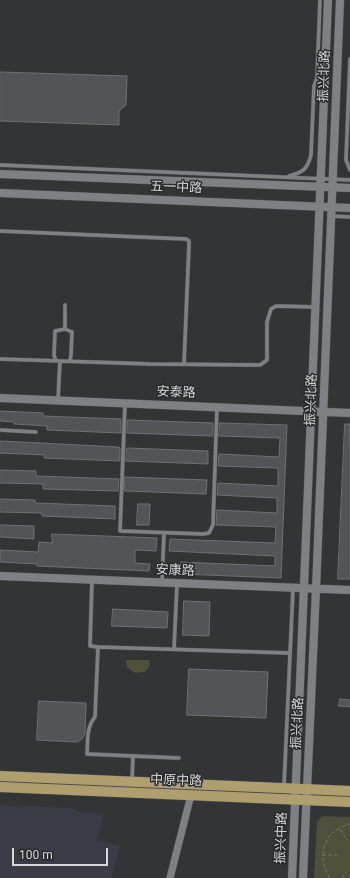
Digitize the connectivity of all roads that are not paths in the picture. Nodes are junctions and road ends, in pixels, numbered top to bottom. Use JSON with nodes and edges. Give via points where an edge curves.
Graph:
{"nodes":[{"id":1,"x":320,"y":0,"type":"edge"},
{"id":2,"x":328,"y":0,"type":"edge"},
{"id":3,"x":340,"y":0,"type":"edge"},
{"id":4,"x":350,"y":59,"type":"edge"},
{"id":5,"x":0,"y":165,"type":"edge"},
{"id":6,"x":350,"y":170,"type":"edge"},
{"id":7,"x":0,"y":174,"type":"edge"},
{"id":8,"x":284,"y":177,"type":"junction"},
{"id":9,"x":320,"y":178,"type":"junction"},
{"id":10,"x":333,"y":179,"type":"junction"},
{"id":11,"x":350,"y":180,"type":"edge"},
{"id":12,"x":320,"y":187,"type":"junction"},
{"id":13,"x":332,"y":188,"type":"junction"},
{"id":14,"x":350,"y":188,"type":"edge"},
{"id":15,"x":0,"y":193,"type":"edge"},
{"id":16,"x":319,"y":206,"type":"junction"},
{"id":17,"x":332,"y":207,"type":"junction"},
{"id":18,"x":350,"y":208,"type":"edge"},
{"id":19,"x":331,"y":216,"type":"junction"},
{"id":20,"x":350,"y":217,"type":"edge"},
{"id":21,"x":0,"y":231,"type":"edge"},
{"id":22,"x":65,"y":305,"type":"dead end"},
{"id":23,"x":315,"y":307,"type":"junction"},
{"id":24,"x":65,"y":329,"type":"junction"},
{"id":25,"x":0,"y":359,"type":"edge"},
{"id":26,"x":58,"y":361,"type":"junction"},
{"id":27,"x":70,"y":361,"type":"junction"},
{"id":28,"x":184,"y":364,"type":"junction"},
{"id":29,"x":0,"y":398,"type":"edge"},
{"id":30,"x":58,"y":400,"type":"junction"},
{"id":31,"x":125,"y":403,"type":"junction"},
{"id":32,"x":216,"y":407,"type":"junction"},
{"id":33,"x":311,"y":411,"type":"junction"},
{"id":34,"x":323,"y":412,"type":"junction"},
{"id":35,"x":350,"y":413,"type":"edge"},
{"id":36,"x":0,"y":430,"type":"edge"},
{"id":37,"x":36,"y":432,"type":"dead end"},
{"id":38,"x":164,"y":533,"type":"junction"},
{"id":39,"x":0,"y":576,"type":"edge"},
{"id":40,"x":92,"y":580,"type":"junction"},
{"id":41,"x":162,"y":582,"type":"junction"},
{"id":42,"x":177,"y":583,"type":"junction"},
{"id":43,"x":293,"y":588,"type":"junction"},
{"id":44,"x":304,"y":588,"type":"junction"},
{"id":45,"x":316,"y":589,"type":"junction"},
{"id":46,"x":350,"y":590,"type":"edge"},
{"id":47,"x":98,"y":647,"type":"junction"},
{"id":48,"x":174,"y":649,"type":"junction"},
{"id":49,"x":290,"y":653,"type":"junction"},
{"id":50,"x":133,"y":756,"type":"junction"},
{"id":51,"x":179,"y":758,"type":"dead end"},
{"id":52,"x":0,"y":776,"type":"edge"},
{"id":53,"x":132,"y":781,"type":"junction"},
{"id":54,"x":0,"y":787,"type":"edge"},
{"id":55,"x":284,"y":788,"type":"junction"},
{"id":56,"x":295,"y":788,"type":"junction"},
{"id":57,"x":307,"y":789,"type":"junction"},
{"id":58,"x":350,"y":791,"type":"edge"},
{"id":59,"x":190,"y":795,"type":"junction"},
{"id":60,"x":295,"y":799,"type":"junction"},
{"id":61,"x":306,"y":800,"type":"junction"},
{"id":62,"x":350,"y":802,"type":"edge"},
{"id":63,"x":170,"y":878,"type":"edge"},
{"id":64,"x":292,"y":878,"type":"edge"},
{"id":65,"x":303,"y":878,"type":"edge"}],
"edges":[{"from":1,"to":8,"type":"lane","via":[[311,155],[309,164],[303,171]]},
{"from":2,"to":9,"type":"street","name":"振兴北路"},
{"from":3,"to":10,"type":"street","name":"振兴北路"},
{"from":4,"to":6,"type":"lane","via":[[346,160]]},
{"from":5,"to":8,"type":"lane"},
{"from":7,"to":12,"type":"street","name":"五一中路"},
{"from":8,"to":9,"type":"lane"},
{"from":9,"to":10,"type":"lane"},
{"from":9,"to":12,"type":"street","name":"振兴北路"},
{"from":10,"to":11,"type":"lane"},
{"from":10,"to":13,"type":"street","name":"振兴北路"},
{"from":12,"to":13,"type":"street","name":"五一中路"},
{"from":12,"to":16,"type":"street","name":"振兴北路"},
{"from":13,"to":14,"type":"street","name":"五一中路"},
{"from":13,"to":17,"type":"street","name":"振兴北路"},
{"from":15,"to":16,"type":"street","name":"五一中路"},
{"from":16,"to":17,"type":"street","name":"五一中路"},
{"from":16,"to":23,"type":"street","name":"振兴北路"},
{"from":17,"to":18,"type":"street","name":"五一中路"},
{"from":17,"to":19,"type":"street","name":"振兴北路"},
{"from":19,"to":20,"type":"lane"},
{"from":19,"to":34,"type":"street","name":"振兴北路"},
{"from":21,"to":28,"type":"lane","via":[[186,239],[190,246]]},
{"from":22,"to":24,"type":"lane"},
{"from":23,"to":28,"type":"lane","via":[[276,306],[271,309],[267,322],[267,360],[260,365]]},
{"from":23,"to":33,"type":"street","name":"振兴北路"},
{"from":24,"to":26,"type":"lane","via":[[55,331],[54,355]]},
{"from":24,"to":27,"type":"lane","via":[[72,332]]},
{"from":25,"to":26,"type":"lane"},
{"from":26,"to":27,"type":"lane"},
{"from":26,"to":30,"type":"lane"},
{"from":27,"to":28,"type":"lane"},
{"from":29,"to":30,"type":"street","name":"安泰路"},
{"from":30,"to":31,"type":"street","name":"安泰路"},
{"from":31,"to":32,"type":"street","name":"安泰路"},
{"from":31,"to":38,"type":"lane","via":[[120,531]]},
{"from":32,"to":33,"type":"street","name":"安泰路"},
{"from":32,"to":38,"type":"lane","via":[[211,530],[203,534]]},
{"from":33,"to":34,"type":"street","name":"安泰路"},
{"from":33,"to":44,"type":"street","name":"振兴北路"},
{"from":34,"to":35,"type":"street","name":"安泰路"},
{"from":34,"to":45,"type":"street","name":"振兴北路"},
{"from":36,"to":37,"type":"lane"},
{"from":38,"to":41,"type":"lane"},
{"from":39,"to":40,"type":"street","name":"安康路"},
{"from":40,"to":41,"type":"street","name":"安康路"},
{"from":40,"to":47,"type":"lane","via":[[90,646]]},
{"from":41,"to":42,"type":"street","name":"安康路"},
{"from":42,"to":43,"type":"street","name":"安康路"},
{"from":42,"to":48,"type":"lane"},
{"from":43,"to":44,"type":"street","name":"安康路"},
{"from":43,"to":49,"type":"lane"},
{"from":44,"to":45,"type":"street","name":"安康路"},
{"from":44,"to":56,"type":"street","name":"振兴北路"},
{"from":45,"to":46,"type":"street","name":"安康路"},
{"from":45,"to":57,"type":"street","name":"振兴北路"},
{"from":47,"to":48,"type":"lane"},
{"from":47,"to":50,"type":"lane","via":[[95,717],[88,729],[87,754]]},
{"from":48,"to":49,"type":"lane"},
{"from":49,"to":55,"type":"lane"},
{"from":50,"to":51,"type":"lane"},
{"from":50,"to":53,"type":"lane"},
{"from":52,"to":53,"type":"main road","name":"中原中路"},
{"from":53,"to":55,"type":"main road","name":"中原中路"},
{"from":54,"to":59,"type":"main road","name":"中原中路"},
{"from":55,"to":56,"type":"main road","name":"中原中路"},
{"from":56,"to":57,"type":"main road","name":"中原中路"},
{"from":56,"to":60,"type":"street","name":"振兴北路"},
{"from":57,"to":58,"type":"main road","name":"中原中路"},
{"from":57,"to":61,"type":"street","name":"振兴北路"},
{"from":59,"to":60,"type":"main road","name":"中原中路"},
{"from":59,"to":63,"type":"street"},
{"from":60,"to":61,"type":"main road","name":"中原中路"},
{"from":60,"to":64,"type":"street","name":"振兴中路"},
{"from":61,"to":62,"type":"main road","name":"中原中路"},
{"from":61,"to":65,"type":"street","name":"振兴中路"}]}
